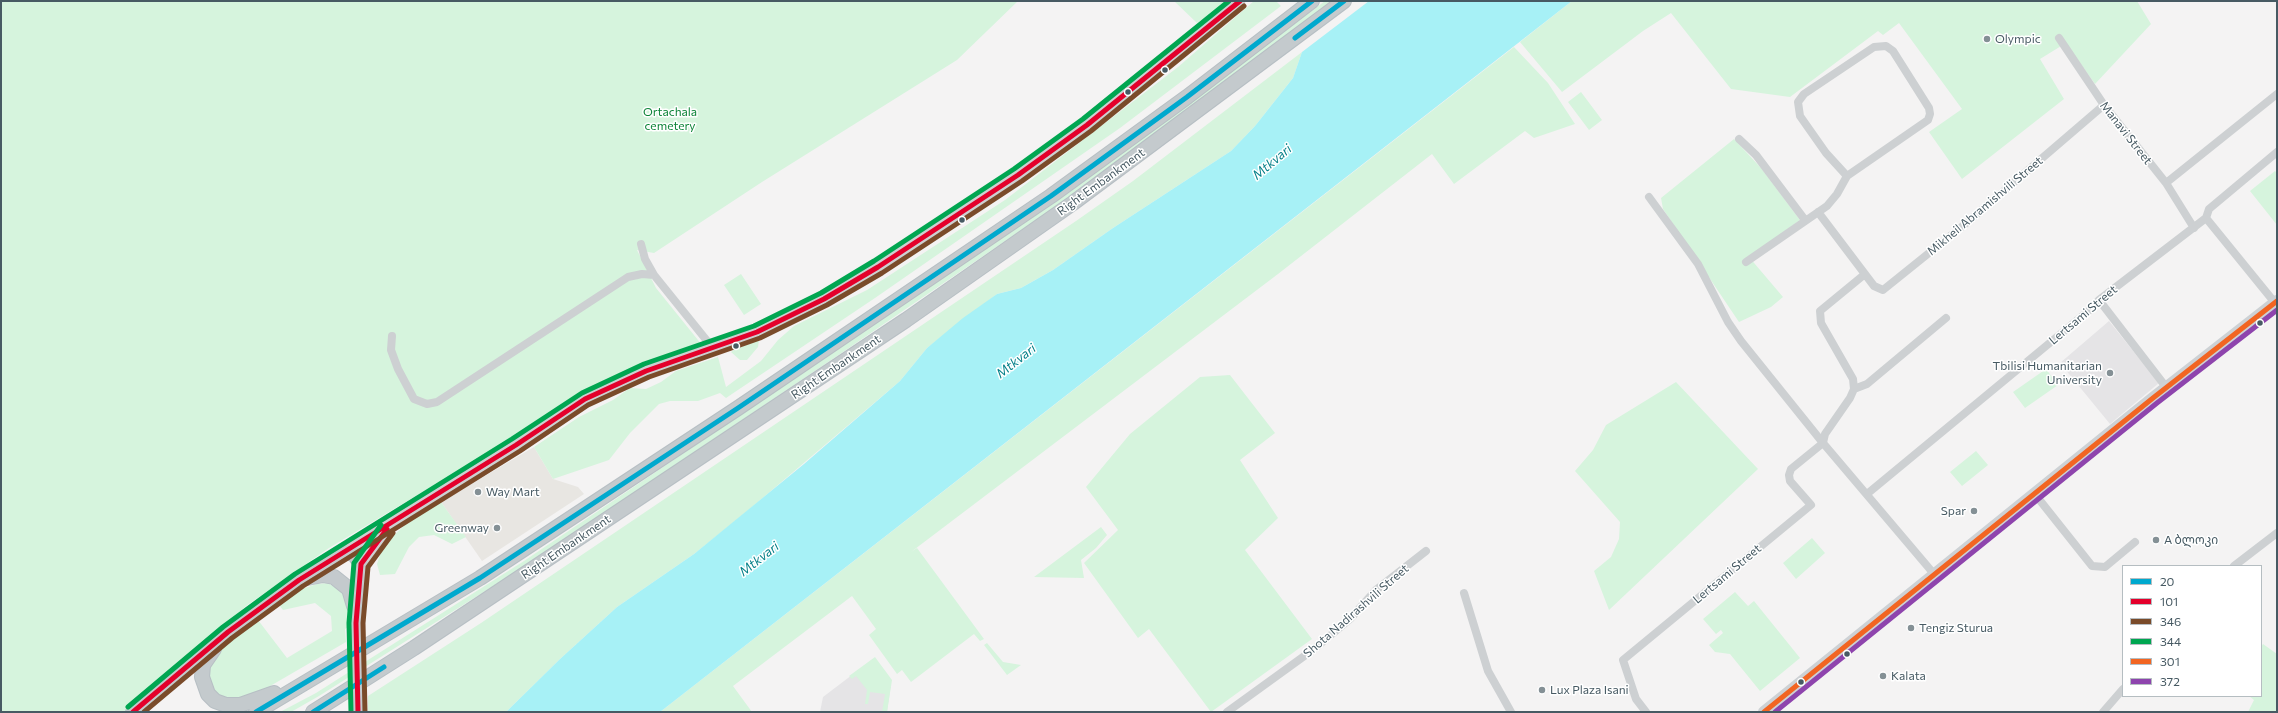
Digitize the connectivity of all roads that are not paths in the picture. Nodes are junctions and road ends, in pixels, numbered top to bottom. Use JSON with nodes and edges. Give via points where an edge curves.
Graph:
{"nodes":[{"id":1,"x":1240,"y":1,"type":"edge"},
{"id":2,"x":1312,"y":1,"type":"edge"},
{"id":3,"x":1344,"y":1,"type":"edge"},
{"id":4,"x":2059,"y":38,"type":"dead end"},
{"id":5,"x":2277,"y":94,"type":"edge"},
{"id":6,"x":2104,"y":105,"type":"junction"},
{"id":7,"x":1738,"y":139,"type":"dead end"},
{"id":8,"x":2277,"y":152,"type":"edge"},
{"id":9,"x":1847,"y":176,"type":"junction"},
{"id":10,"x":2166,"y":183,"type":"junction"},
{"id":11,"x":1649,"y":197,"type":"dead end"},
{"id":12,"x":1818,"y":212,"type":"junction"},
{"id":13,"x":2206,"y":218,"type":"junction"},
{"id":14,"x":1805,"y":220,"type":"junction"},
{"id":15,"x":2194,"y":228,"type":"junction"},
{"id":16,"x":641,"y":244,"type":"dead end"},
{"id":17,"x":1746,"y":262,"type":"dead end"},
{"id":18,"x":1865,"y":274,"type":"junction"},
{"id":19,"x":654,"y":275,"type":"junction"},
{"id":20,"x":2099,"y":300,"type":"junction"},
{"id":21,"x":2276,"y":302,"type":"edge"},
{"id":22,"x":1946,"y":318,"type":"dead end"},
{"id":23,"x":392,"y":336,"type":"dead end"},
{"id":24,"x":712,"y":347,"type":"junction"},
{"id":25,"x":2166,"y":387,"type":"junction"},
{"id":26,"x":1854,"y":389,"type":"junction"},
{"id":27,"x":1823,"y":443,"type":"junction"},
{"id":28,"x":2034,"y":493,"type":"junction"},
{"id":29,"x":1867,"y":494,"type":"junction"},
{"id":30,"x":404,"y":513,"type":"junction"},
{"id":31,"x":2277,"y":533,"type":"edge"},
{"id":32,"x":2135,"y":542,"type":"dead end"},
{"id":33,"x":1426,"y":551,"type":"dead end"},
{"id":34,"x":339,"y":554,"type":"junction"},
{"id":35,"x":2235,"y":565,"type":"edge"},
{"id":36,"x":360,"y":569,"type":"junction"},
{"id":37,"x":1934,"y":574,"type":"junction"},
{"id":38,"x":299,"y":580,"type":"junction"},
{"id":39,"x":338,"y":580,"type":"junction"},
{"id":40,"x":1464,"y":593,"type":"dead end"},
{"id":41,"x":356,"y":623,"type":"junction"},
{"id":42,"x":228,"y":632,"type":"junction"},
{"id":43,"x":308,"y":682,"type":"junction"},
{"id":44,"x":2122,"y":690,"type":"edge"},
{"id":45,"x":133,"y":712,"type":"edge"},
{"id":46,"x":256,"y":712,"type":"edge"},
{"id":47,"x":313,"y":712,"type":"edge"},
{"id":48,"x":358,"y":712,"type":"edge"},
{"id":49,"x":1227,"y":712,"type":"edge"},
{"id":50,"x":1511,"y":712,"type":"edge"},
{"id":51,"x":1646,"y":712,"type":"edge"},
{"id":52,"x":1764,"y":712,"type":"edge"},
{"id":53,"x":2103,"y":712,"type":"edge"}],
"edges":[{"from":1,"to":24,"type":"street","via":[[1087,125],[975,204],[824,299],[757,332]]},
{"from":2,"to":43,"type":"highway","name":"Right Embankment","via":[[1051,196],[744,404],[480,578]]},
{"from":3,"to":47,"type":"highway","name":"Right Embankment","via":[[1073,203],[906,320],[420,644]]},
{"from":4,"to":6,"type":"street","name":"Manavi Street"},
{"from":5,"to":10,"type":"street"},
{"from":6,"to":10,"type":"street","name":"Manavi Street"},
{"from":6,"to":18,"type":"street","name":"Mikheil Abramishvili Street","via":[[1888,288],[1883,290],[1874,286]]},
{"from":7,"to":14,"type":"street","via":[[1756,155]]},
{"from":8,"to":13,"type":"street","name":"Lertsami Street","via":[[2209,209]]},
{"from":9,"to":9,"type":"street","via":[[1923,125],[1930,114],[1929,108],[1893,51],[1886,46],[1874,47],[1804,94],[1798,102],[1800,116],[1826,153]]},
{"from":9,"to":12,"type":"street","via":[[1837,194]]},
{"from":10,"to":15,"type":"street","name":"Manavi Street"},
{"from":11,"to":27,"type":"street","via":[[1698,264],[1728,322],[1741,341]]},
{"from":12,"to":14,"type":"street"},
{"from":12,"to":18,"type":"street","name":"Mikheil Abramishvili Street"},
{"from":13,"to":15,"type":"street","name":"Lertsami Street"},
{"from":13,"to":21,"type":"street"},
{"from":14,"to":17,"type":"street"},
{"from":15,"to":20,"type":"street","name":"Lertsami Street"},
{"from":16,"to":19,"type":"street"},
{"from":18,"to":26,"type":"street","via":[[1820,311],[1819,317],[1853,378]]},
{"from":19,"to":23,"type":"street","via":[[628,277],[437,402],[427,404],[414,400],[391,350]]},
{"from":19,"to":24,"type":"street"},
{"from":20,"to":25,"type":"street"},
{"from":20,"to":29,"type":"street","name":"Lertsami Street"},
{"from":21,"to":25,"type":"main road"},
{"from":22,"to":26,"type":"street","via":[[1867,384]]},
{"from":24,"to":30,"type":"street","via":[[646,371],[585,399],[510,449]]},
{"from":25,"to":28,"type":"main road"},
{"from":26,"to":27,"type":"street","via":[[1825,434]]},
{"from":27,"to":29,"type":"street"},
{"from":27,"to":51,"type":"street","name":"Lertsami Street","via":[[1791,469],[1789,475],[1790,481],[1810,505],[1623,660],[1636,699]]},
{"from":28,"to":32,"type":"street","via":[[2092,566],[2105,567]]},
{"from":28,"to":37,"type":"main road"},
{"from":29,"to":37,"type":"street"},
{"from":30,"to":34,"type":"street"},
{"from":30,"to":36,"type":"street","via":[[378,538]]},
{"from":31,"to":35,"type":"street"},
{"from":33,"to":49,"type":"street","name":"Shota Nadirashvili Street","via":[[1376,590],[1350,619],[1314,650]]},
{"from":34,"to":36,"type":"highway","via":[[354,554]]},
{"from":34,"to":38,"type":"highway"},
{"from":34,"to":39,"type":"highway","via":[[331,566]]},
{"from":36,"to":39,"type":"highway","via":[[352,581]]},
{"from":36,"to":41,"type":"highway"},
{"from":37,"to":52,"type":"main road"},
{"from":38,"to":39,"type":"highway","via":[[316,575]]},
{"from":38,"to":42,"type":"highway"},
{"from":39,"to":41,"type":"highway","via":[[351,594]]},
{"from":40,"to":50,"type":"street","via":[[1488,671]]},
{"from":41,"to":48,"type":"highway","bridge":true},
{"from":42,"to":43,"type":"highway","via":[[203,665],[204,686],[215,701],[226,705],[240,705]]},
{"from":42,"to":45,"type":"highway"},
{"from":43,"to":46,"type":"highway","name":"Right Embankment"},
{"from":44,"to":53,"type":"street"}]}
